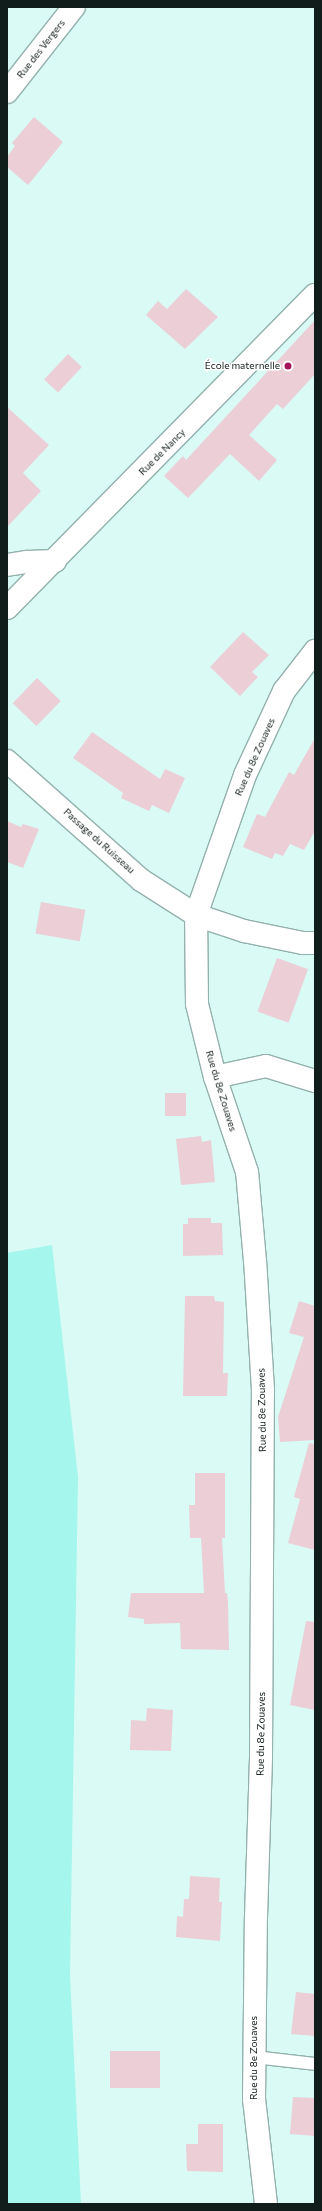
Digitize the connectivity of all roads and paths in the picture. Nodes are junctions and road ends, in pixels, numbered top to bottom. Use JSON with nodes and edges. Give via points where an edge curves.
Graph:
{"nodes":[{"id":1,"x":74,"y":7,"type":"edge"},
{"id":2,"x":7,"y":92,"type":"edge"},
{"id":3,"x":315,"y":295,"type":"edge"},
{"id":4,"x":55,"y":560,"type":"junction"},
{"id":5,"x":7,"y":566,"type":"edge"},
{"id":6,"x":7,"y":608,"type":"edge"},
{"id":7,"x":315,"y":651,"type":"edge"},
{"id":8,"x":7,"y":761,"type":"edge"},
{"id":9,"x":199,"y":907,"type":"junction"},
{"id":10,"x":315,"y":943,"type":"edge"},
{"id":11,"x":215,"y":1077,"type":"junction"},
{"id":12,"x":315,"y":1081,"type":"edge"},
{"id":13,"x":254,"y":2057,"type":"junction"},
{"id":14,"x":315,"y":2064,"type":"edge"},
{"id":15,"x":266,"y":2204,"type":"edge"}],
"edges":[{"from":1,"to":2,"type":"street","name":"Rue des Vergers"},
{"from":3,"to":4,"type":"street","name":"Rue de Nancy"},
{"from":4,"to":5,"type":"street"},
{"from":4,"to":6,"type":"street","name":"Rue de Nancy"},
{"from":7,"to":9,"type":"street","name":"Rue du 8e Zouaves","via":[[284,691],[245,775]]},
{"from":8,"to":9,"type":"street","name":"Passage du Ruisseau","via":[[141,880]]},
{"from":9,"to":10,"type":"street","name":"Passage du Ruisseau","via":[[244,931]]},
{"from":9,"to":11,"type":"street","name":"Rue du 8e Zouaves","via":[[197,1004]]},
{"from":11,"to":12,"type":"street","via":[[266,1066]]},
{"from":11,"to":13,"type":"street","name":"Rue du 8e Zouaves","via":[[247,1172],[263,1390],[261,1757]]},
{"from":13,"to":14,"type":"lane"},
{"from":13,"to":15,"type":"street","name":"Rue du 8e Zouaves","via":[[254,2098]]}]}
